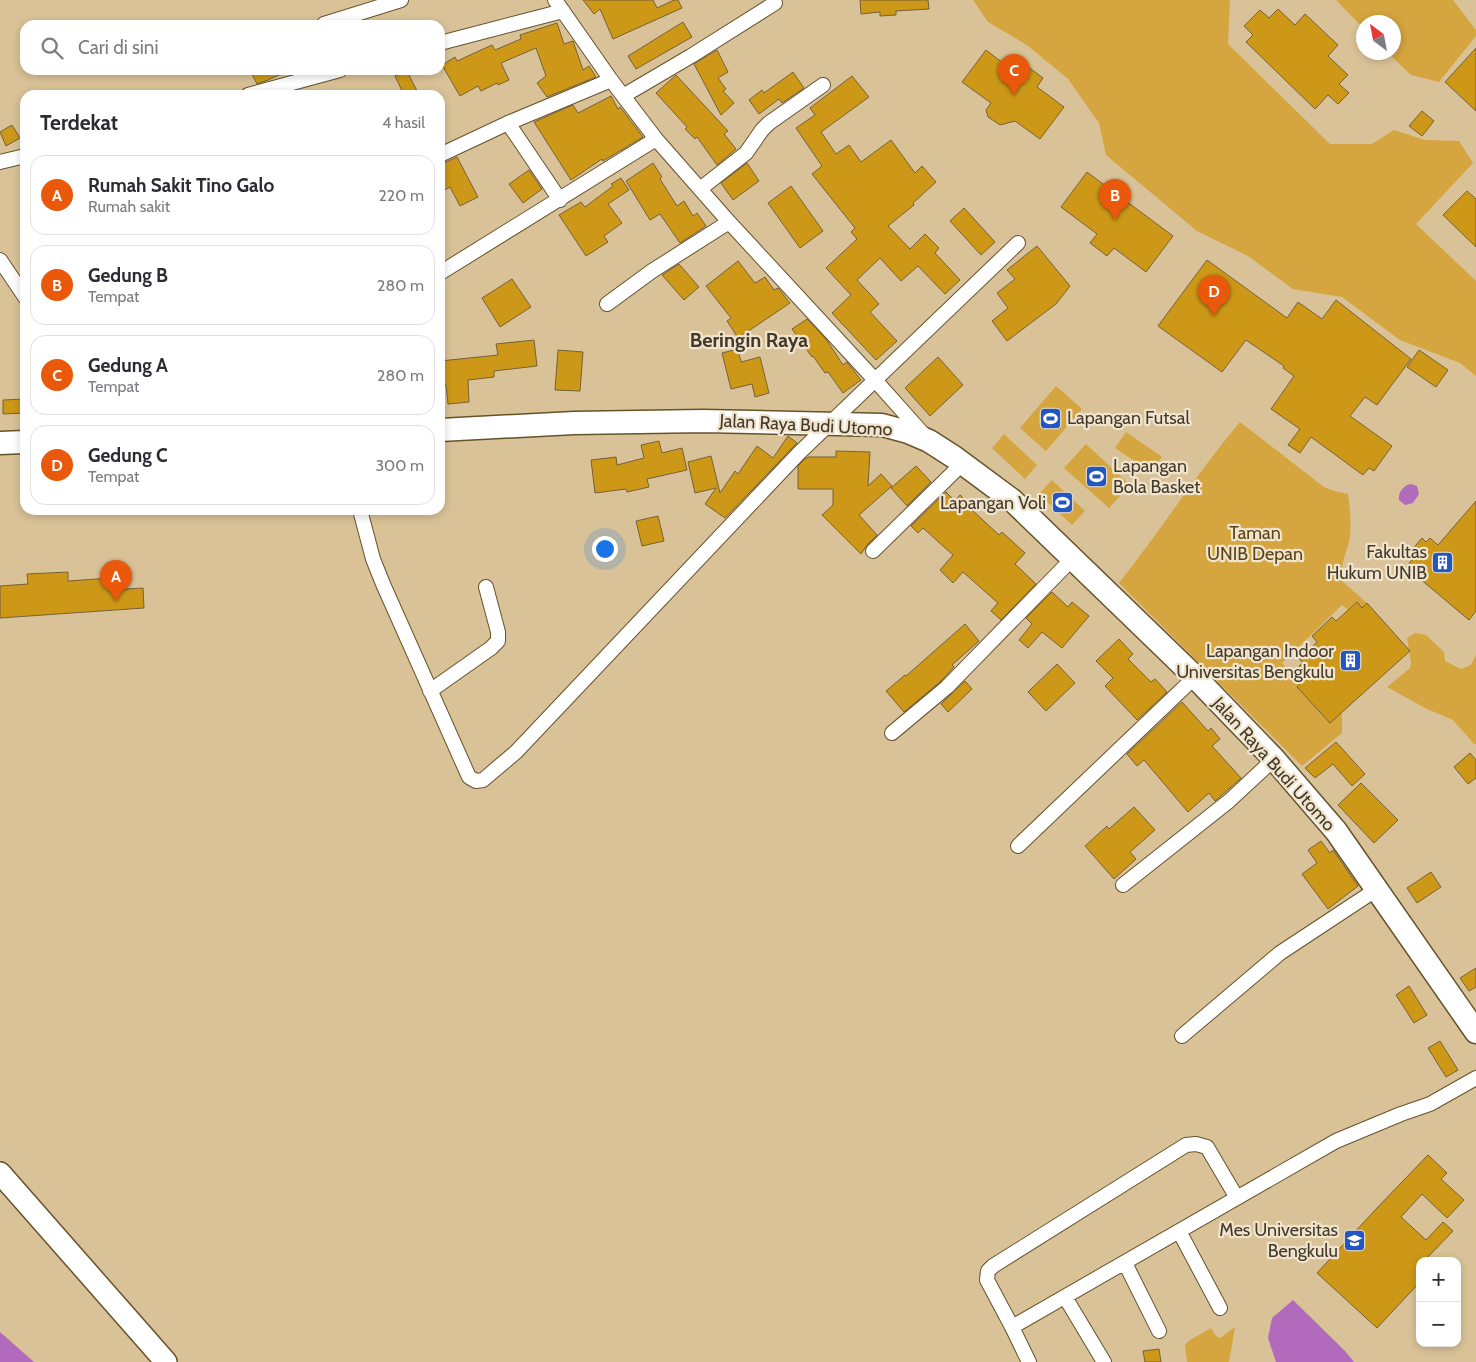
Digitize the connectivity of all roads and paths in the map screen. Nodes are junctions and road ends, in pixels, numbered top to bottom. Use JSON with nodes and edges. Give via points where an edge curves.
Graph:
{"nodes":[{"id":1,"x":402,"y":0,"type":"edge"},
{"id":2,"x":774,"y":4,"type":"dead end"},
{"id":3,"x":559,"y":5,"type":"edge"},
{"id":4,"x":337,"y":20,"type":"edge"},
{"id":5,"x":445,"y":41,"type":"edge"},
{"id":6,"x":322,"y":75,"type":"edge"},
{"id":7,"x":611,"y":80,"type":"junction"},
{"id":8,"x":823,"y":85,"type":"dead end"},
{"id":9,"x":266,"y":90,"type":"edge"},
{"id":10,"x":623,"y":96,"type":"junction"},
{"id":11,"x":508,"y":123,"type":"junction"},
{"id":12,"x":656,"y":139,"type":"junction"},
{"id":13,"x":445,"y":152,"type":"edge"},
{"id":14,"x":20,"y":157,"type":"edge"},
{"id":15,"x":0,"y":162,"type":"edge"},
{"id":16,"x":700,"y":189,"type":"junction"},
{"id":17,"x":560,"y":200,"type":"junction"},
{"id":18,"x":729,"y":222,"type":"junction"},
{"id":19,"x":1018,"y":243,"type":"dead end"},
{"id":20,"x":0,"y":260,"type":"edge"},
{"id":21,"x":445,"y":270,"type":"edge"},
{"id":22,"x":20,"y":290,"type":"edge"},
{"id":23,"x":607,"y":304,"type":"dead end"},
{"id":24,"x":875,"y":380,"type":"junction"},
{"id":25,"x":829,"y":425,"type":"junction"},
{"id":26,"x":445,"y":430,"type":"edge"},
{"id":27,"x":929,"y":441,"type":"junction"},
{"id":28,"x":20,"y":442,"type":"edge"},
{"id":29,"x":0,"y":443,"type":"edge"},
{"id":30,"x":963,"y":464,"type":"junction"},
{"id":31,"x":361,"y":515,"type":"edge"},
{"id":32,"x":873,"y":550,"type":"dead end"},
{"id":33,"x":1073,"y":558,"type":"junction"},
{"id":34,"x":486,"y":587,"type":"dead end"},
{"id":35,"x":1195,"y":677,"type":"junction"},
{"id":36,"x":430,"y":691,"type":"junction"},
{"id":37,"x":892,"y":733,"type":"dead end"},
{"id":38,"x":1274,"y":760,"type":"junction"},
{"id":39,"x":1018,"y":846,"type":"dead end"},
{"id":40,"x":1123,"y":886,"type":"dead end"},
{"id":41,"x":1377,"y":889,"type":"junction"},
{"id":42,"x":1476,"y":1032,"type":"edge"},
{"id":43,"x":1182,"y":1036,"type":"dead end"},
{"id":44,"x":1476,"y":1078,"type":"edge"},
{"id":45,"x":0,"y":1173,"type":"edge"},
{"id":46,"x":1238,"y":1198,"type":"junction"},
{"id":47,"x":1179,"y":1231,"type":"junction"},
{"id":48,"x":1125,"y":1263,"type":"junction"},
{"id":49,"x":1066,"y":1297,"type":"junction"},
{"id":50,"x":1220,"y":1308,"type":"dead end"},
{"id":51,"x":1012,"y":1327,"type":"junction"},
{"id":52,"x":1159,"y":1331,"type":"dead end"},
{"id":53,"x":166,"y":1362,"type":"edge"},
{"id":54,"x":1029,"y":1362,"type":"edge"},
{"id":55,"x":1104,"y":1362,"type":"edge"}],
"edges":[{"from":1,"to":4,"type":"street"},
{"from":2,"to":10,"type":"street"},
{"from":3,"to":5,"type":"street"},
{"from":3,"to":7,"type":"street"},
{"from":6,"to":9,"type":"street"},
{"from":7,"to":10,"type":"street"},
{"from":7,"to":11,"type":"street"},
{"from":8,"to":16,"type":"street","via":[[769,123],[746,153]]},
{"from":10,"to":12,"type":"street"},
{"from":11,"to":13,"type":"street"},
{"from":11,"to":17,"type":"street"},
{"from":12,"to":16,"type":"street"},
{"from":12,"to":17,"type":"street"},
{"from":14,"to":15,"type":"street"},
{"from":16,"to":18,"type":"street"},
{"from":17,"to":21,"type":"street"},
{"from":18,"to":23,"type":"street"},
{"from":18,"to":24,"type":"street"},
{"from":19,"to":24,"type":"street"},
{"from":20,"to":22,"type":"street"},
{"from":24,"to":25,"type":"street"},
{"from":24,"to":27,"type":"street"},
{"from":25,"to":26,"type":"highway","name":"Jalan Raya Budi Utomo","via":[[703,421]]},
{"from":25,"to":27,"type":"highway","name":"Jalan Raya Budi Utomo","via":[[882,425]]},
{"from":25,"to":36,"type":"street","via":[[516,752],[483,780],[469,777]]},
{"from":27,"to":30,"type":"highway","name":"Jalan Raya Budi Utomo"},
{"from":28,"to":29,"type":"highway"},
{"from":30,"to":32,"type":"street"},
{"from":30,"to":33,"type":"highway","name":"Jalan Raya Budi Utomo","via":[[1012,500]]},
{"from":31,"to":36,"type":"street","via":[[382,584]]},
{"from":33,"to":35,"type":"highway","name":"Jalan Raya Budi Utomo"},
{"from":33,"to":37,"type":"street","via":[[947,687]]},
{"from":34,"to":36,"type":"street","via":[[498,641]]},
{"from":35,"to":38,"type":"highway","name":"Jalan Raya Budi Utomo"},
{"from":35,"to":39,"type":"street"},
{"from":38,"to":40,"type":"street","via":[[1229,801]]},
{"from":38,"to":41,"type":"highway","name":"Jalan Raya Budi Utomo","via":[[1336,831]]},
{"from":41,"to":42,"type":"highway","name":"Jalan Raya Budi Utomo"},
{"from":41,"to":43,"type":"street","via":[[1280,953]]},
{"from":44,"to":46,"type":"street","via":[[1430,1104],[1336,1141]]},
{"from":45,"to":53,"type":"main road"},
{"from":46,"to":47,"type":"street"},
{"from":46,"to":51,"type":"street","via":[[1207,1147],[1186,1145],[993,1266],[987,1280]]},
{"from":47,"to":48,"type":"street"},
{"from":47,"to":50,"type":"street"},
{"from":48,"to":49,"type":"street"},
{"from":48,"to":52,"type":"street"},
{"from":49,"to":51,"type":"street"},
{"from":49,"to":55,"type":"street"},
{"from":51,"to":54,"type":"street"}]}
